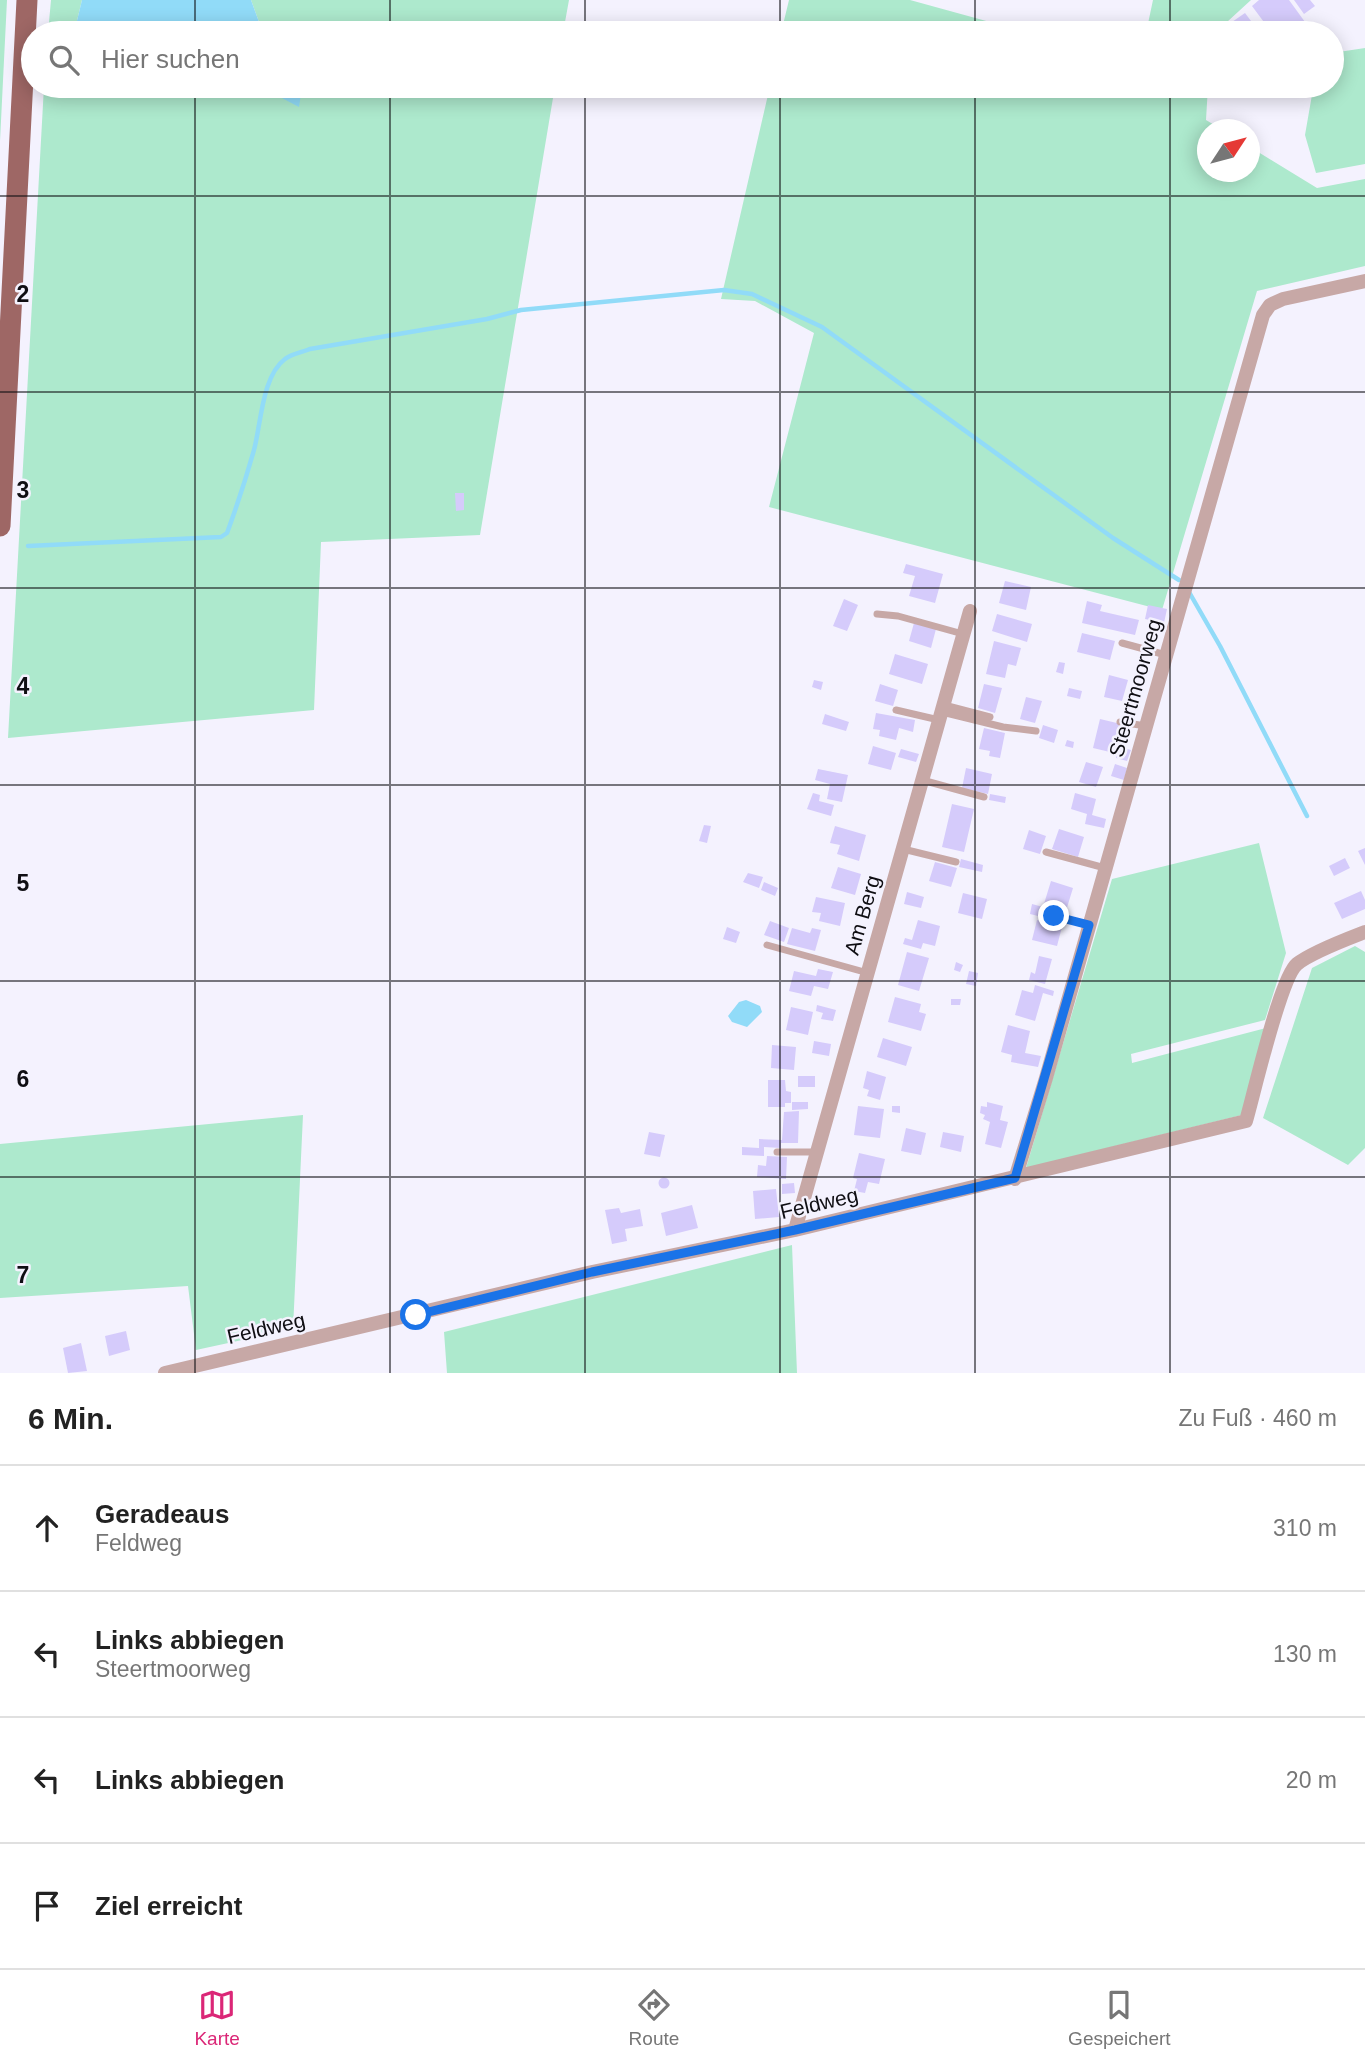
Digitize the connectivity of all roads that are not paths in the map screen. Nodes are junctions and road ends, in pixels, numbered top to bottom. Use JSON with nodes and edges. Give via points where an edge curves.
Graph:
{"nodes":[{"id":1,"x":27,"y":0,"type":"edge"},
{"id":2,"x":26,"y":21,"type":"edge"},
{"id":3,"x":22,"y":98,"type":"edge"},
{"id":4,"x":1365,"y":281,"type":"edge"},
{"id":5,"x":0,"y":526,"type":"edge"},
{"id":6,"x":970,"y":611,"type":"dead end"},
{"id":7,"x":877,"y":614,"type":"dead end"},
{"id":8,"x":963,"y":634,"type":"junction"},
{"id":9,"x":1122,"y":643,"type":"dead end"},
{"id":10,"x":1166,"y":654,"type":"junction"},
{"id":11,"x":896,"y":710,"type":"dead end"},
{"id":12,"x":941,"y":712,"type":"junction"},
{"id":13,"x":990,"y":717,"type":"dead end"},
{"id":14,"x":1120,"y":722,"type":"dead end"},
{"id":15,"x":1146,"y":726,"type":"junction"},
{"id":16,"x":1036,"y":731,"type":"dead end"},
{"id":17,"x":922,"y":780,"type":"junction"},
{"id":18,"x":984,"y":797,"type":"dead end"},
{"id":19,"x":902,"y":849,"type":"junction"},
{"id":20,"x":1046,"y":852,"type":"dead end"},
{"id":21,"x":956,"y":862,"type":"dead end"},
{"id":22,"x":1105,"y":868,"type":"junction"},
{"id":23,"x":1054,"y":916,"type":"dead end"},
{"id":24,"x":1089,"y":925,"type":"junction"},
{"id":25,"x":1365,"y":932,"type":"edge"},
{"id":26,"x":767,"y":945,"type":"dead end"},
{"id":27,"x":868,"y":972,"type":"junction"},
{"id":28,"x":777,"y":1152,"type":"dead end"},
{"id":29,"x":817,"y":1152,"type":"junction"},
{"id":30,"x":1015,"y":1178,"type":"junction"},
{"id":31,"x":795,"y":1230,"type":"junction"},
{"id":32,"x":165,"y":1373,"type":"edge"}],
"edges":[{"from":1,"to":2,"type":"main road"},
{"from":3,"to":5,"type":"main road"},
{"from":4,"to":10,"type":"street","name":"Steertmoorweg","via":[[1283,299],[1263,315]]},
{"from":6,"to":8,"type":"street","name":"Am Berg"},
{"from":7,"to":8,"type":"lane"},
{"from":8,"to":12,"type":"street","name":"Am Berg"},
{"from":9,"to":10,"type":"lane"},
{"from":10,"to":15,"type":"street","name":"Steertmoorweg"},
{"from":11,"to":12,"type":"lane"},
{"from":12,"to":13,"type":"lane"},
{"from":12,"to":16,"type":"lane"},
{"from":12,"to":17,"type":"street","name":"Am Berg"},
{"from":14,"to":15,"type":"lane"},
{"from":15,"to":22,"type":"street","name":"Steertmoorweg"},
{"from":17,"to":18,"type":"lane"},
{"from":17,"to":19,"type":"street","name":"Am Berg"},
{"from":19,"to":21,"type":"lane"},
{"from":19,"to":27,"type":"street","name":"Am Berg"},
{"from":20,"to":22,"type":"lane"},
{"from":22,"to":24,"type":"street","name":"Steertmoorweg"},
{"from":23,"to":24,"type":"lane"},
{"from":24,"to":30,"type":"street","name":"Steertmoorweg"},
{"from":25,"to":30,"type":"street","name":"Feldweg","via":[[1296,965],[1282,993],[1246,1121]]},
{"from":26,"to":27,"type":"lane"},
{"from":27,"to":29,"type":"street","name":"Am Berg"},
{"from":28,"to":29,"type":"lane"},
{"from":29,"to":31,"type":"street","name":"Am Berg"},
{"from":30,"to":31,"type":"street","name":"Feldweg"},
{"from":31,"to":32,"type":"street","name":"Feldweg","via":[[592,1272]]}]}
